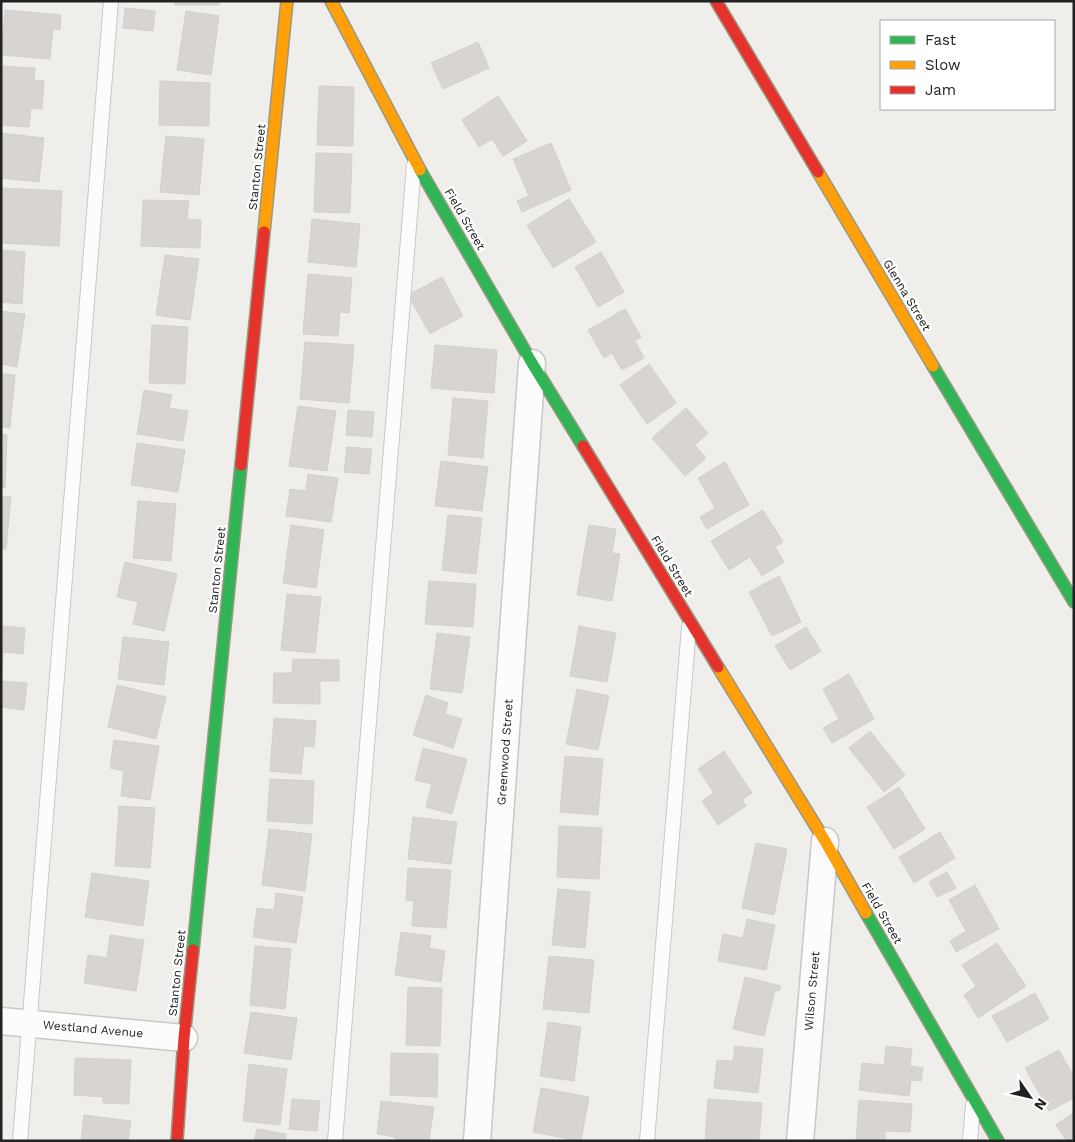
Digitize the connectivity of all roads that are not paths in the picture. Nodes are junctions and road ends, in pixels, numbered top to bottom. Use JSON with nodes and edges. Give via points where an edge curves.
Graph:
{"nodes":[{"id":1,"x":111,"y":1,"type":"edge"},
{"id":2,"x":287,"y":1,"type":"edge"},
{"id":3,"x":331,"y":1,"type":"edge"},
{"id":4,"x":716,"y":1,"type":"edge"},
{"id":5,"x":414,"y":159,"type":"junction"},
{"id":6,"x":532,"y":363,"type":"junction"},
{"id":7,"x":1074,"y":602,"type":"edge"},
{"id":8,"x":690,"y":621,"type":"junction"},
{"id":9,"x":825,"y":841,"type":"junction"},
{"id":10,"x":1,"y":1021,"type":"edge"},
{"id":11,"x":30,"y":1024,"type":"junction"},
{"id":12,"x":184,"y":1038,"type":"junction"},
{"id":13,"x":974,"y":1099,"type":"junction"},
{"id":14,"x":20,"y":1141,"type":"edge"},
{"id":15,"x":176,"y":1141,"type":"edge"},
{"id":16,"x":335,"y":1141,"type":"edge"},
{"id":17,"x":477,"y":1141,"type":"edge"},
{"id":18,"x":647,"y":1141,"type":"edge"},
{"id":19,"x":800,"y":1141,"type":"edge"},
{"id":20,"x":970,"y":1141,"type":"edge"},
{"id":21,"x":998,"y":1141,"type":"edge"}],
"edges":[{"from":1,"to":11,"type":"lane"},
{"from":2,"to":12,"type":"street","name":"Stanton Street"},
{"from":3,"to":5,"type":"street","name":"Field Street"},
{"from":4,"to":7,"type":"street","name":"Glenna Street"},
{"from":5,"to":6,"type":"street","name":"Field Street"},
{"from":5,"to":16,"type":"lane"},
{"from":6,"to":8,"type":"street","name":"Field Street"},
{"from":6,"to":17,"type":"street","name":"Greenwood Street"},
{"from":8,"to":9,"type":"street","name":"Field Street"},
{"from":8,"to":18,"type":"lane"},
{"from":9,"to":13,"type":"street","name":"Field Street"},
{"from":9,"to":19,"type":"street","name":"Wilson Street"},
{"from":10,"to":11,"type":"street","name":"Westland Avenue"},
{"from":11,"to":12,"type":"street","name":"Westland Avenue"},
{"from":11,"to":14,"type":"lane"},
{"from":12,"to":15,"type":"street","name":"Stanton Street"},
{"from":13,"to":20,"type":"lane"},
{"from":13,"to":21,"type":"street","name":"Field Street"}]}
